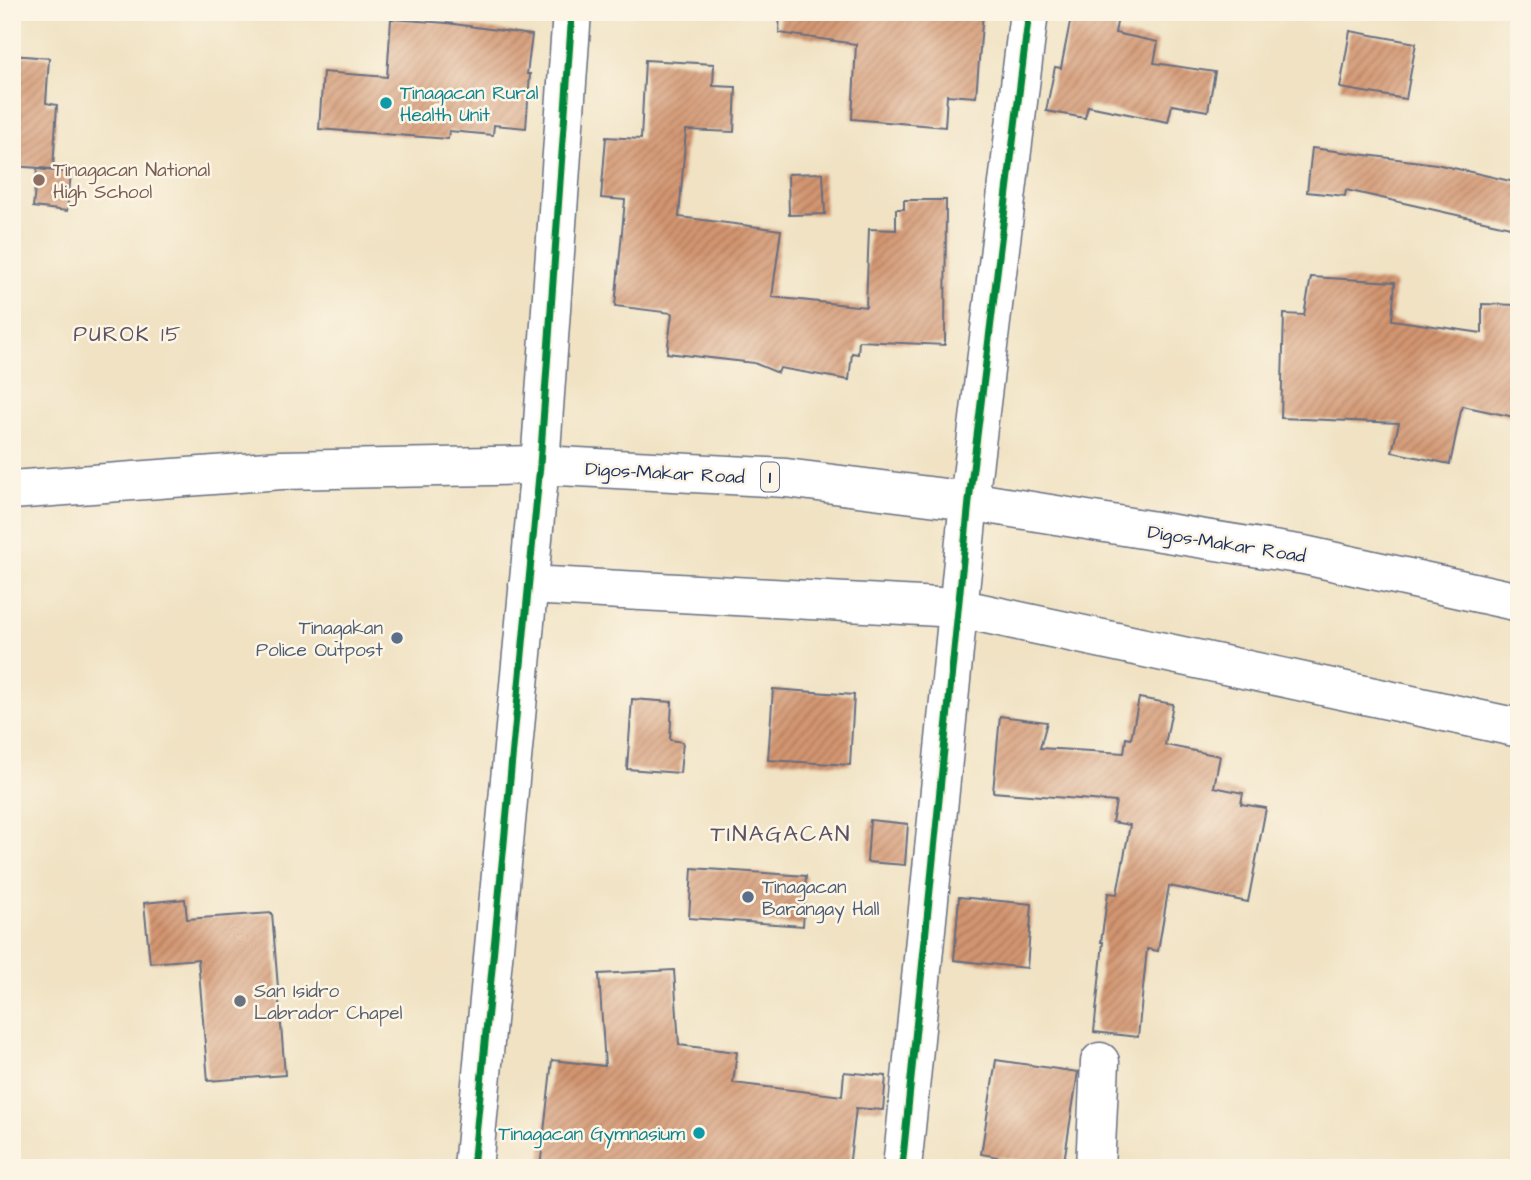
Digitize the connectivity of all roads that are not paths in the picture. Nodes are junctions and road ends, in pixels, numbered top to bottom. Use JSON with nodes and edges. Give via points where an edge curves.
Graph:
{"nodes":[{"id":1,"x":572,"y":12,"type":"edge"},
{"id":2,"x":1030,"y":12,"type":"edge"},
{"id":3,"x":540,"y":465,"type":"junction"},
{"id":4,"x":12,"y":490,"type":"edge"},
{"id":5,"x":969,"y":501,"type":"junction"},
{"id":6,"x":528,"y":585,"type":"junction"},
{"id":7,"x":1519,"y":602,"type":"edge"},
{"id":8,"x":958,"y":608,"type":"junction"},
{"id":9,"x":1519,"y":728,"type":"edge"},
{"id":10,"x":1100,"y":1062,"type":"dead end"},
{"id":11,"x":473,"y":1168,"type":"edge"},
{"id":12,"x":901,"y":1168,"type":"edge"},
{"id":13,"x":1095,"y":1168,"type":"edge"}],
"edges":[{"from":1,"to":3,"type":"main road"},
{"from":2,"to":5,"type":"main road"},
{"from":3,"to":4,"type":"main road","name":"Digos-Makar Road","number":"1","via":[[281,470]]},
{"from":3,"to":5,"type":"main road","name":"Digos-Makar Road","number":"1","via":[[786,478]]},
{"from":3,"to":6,"type":"main road"},
{"from":5,"to":7,"type":"main road","name":"Digos-Makar Road","number":"1","via":[[1304,555]]},
{"from":5,"to":8,"type":"main road"},
{"from":6,"to":8,"type":"main road"},
{"from":6,"to":11,"type":"main road"},
{"from":8,"to":9,"type":"main road"},
{"from":8,"to":12,"type":"main road"},
{"from":10,"to":13,"type":"main road"}]}
